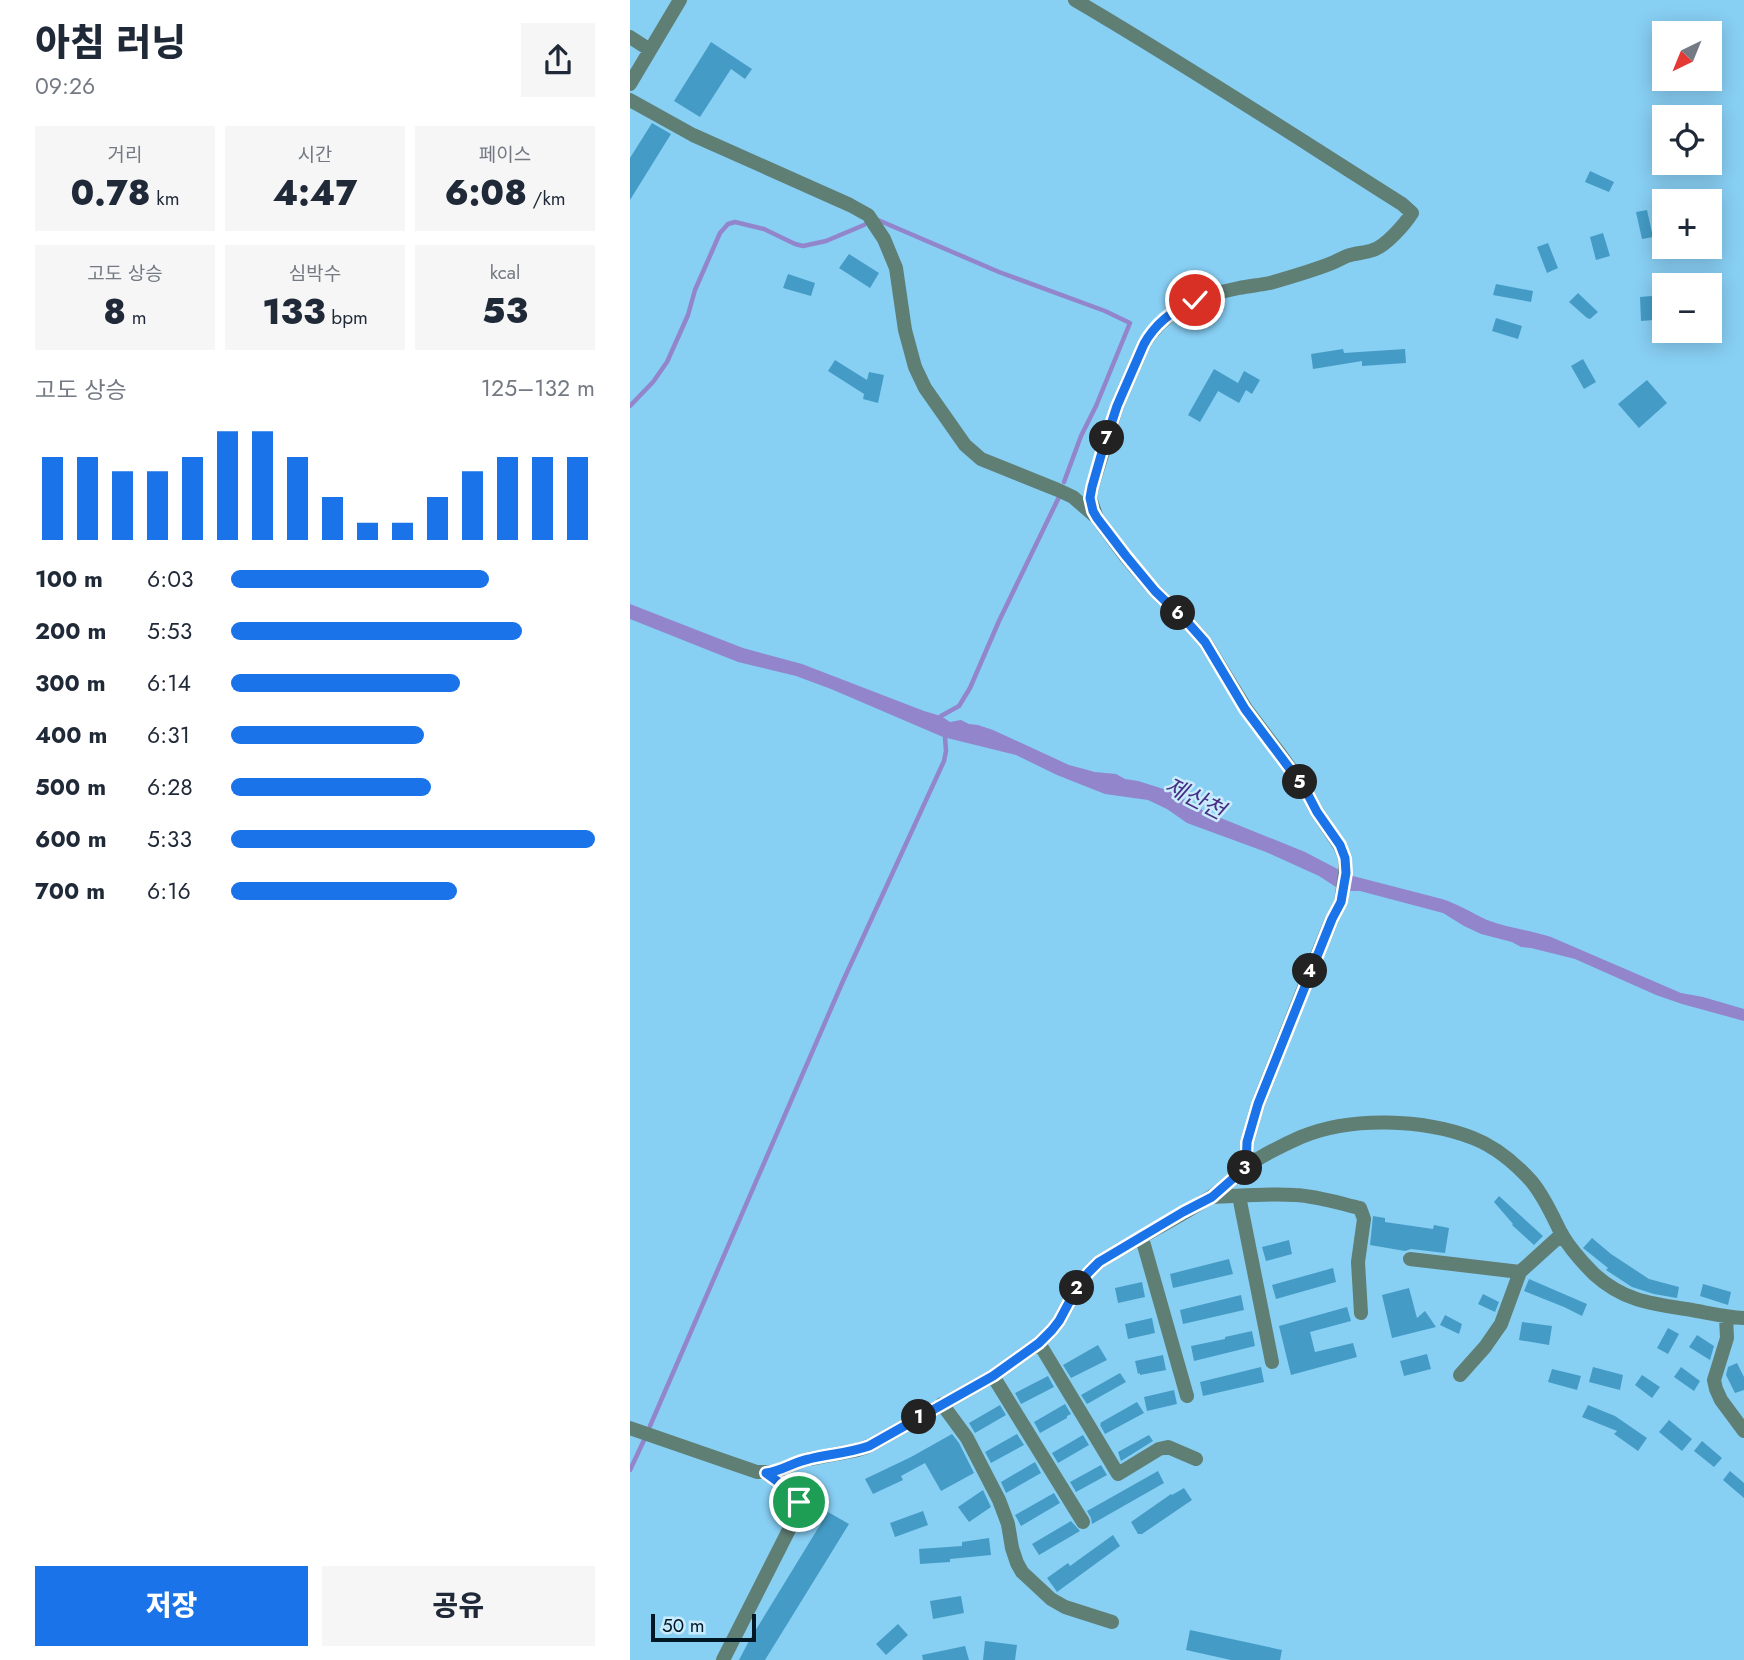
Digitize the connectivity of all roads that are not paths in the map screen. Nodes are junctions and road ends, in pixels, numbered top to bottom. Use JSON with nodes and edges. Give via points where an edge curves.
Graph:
{"nodes":[{"id":1,"x":680,"y":0,"type":"edge"},
{"id":2,"x":1075,"y":0,"type":"edge"},
{"id":3,"x":630,"y":37,"type":"edge"},
{"id":4,"x":650,"y":50,"type":"junction"},
{"id":5,"x":630,"y":84,"type":"edge"},
{"id":6,"x":630,"y":100,"type":"edge"},
{"id":7,"x":1097,"y":518,"type":"junction"},
{"id":8,"x":1246,"y":1167,"type":"junction"},
{"id":9,"x":1238,"y":1196,"type":"junction"},
{"id":10,"x":1212,"y":1197,"type":"junction"},
{"id":11,"x":1562,"y":1234,"type":"junction"},
{"id":12,"x":1142,"y":1238,"type":"junction"},
{"id":13,"x":1410,"y":1259,"type":"dead end"},
{"id":14,"x":1520,"y":1272,"type":"junction"},
{"id":15,"x":1361,"y":1313,"type":"dead end"},
{"id":16,"x":1726,"y":1317,"type":"junction"},
{"id":17,"x":1744,"y":1318,"type":"edge"},
{"id":18,"x":1039,"y":1343,"type":"junction"},
{"id":19,"x":1272,"y":1362,"type":"dead end"},
{"id":20,"x":1460,"y":1375,"type":"dead end"},
{"id":21,"x":993,"y":1376,"type":"junction"},
{"id":22,"x":1187,"y":1396,"type":"dead end"},
{"id":23,"x":942,"y":1404,"type":"junction"},
{"id":24,"x":630,"y":1428,"type":"edge"},
{"id":25,"x":1744,"y":1431,"type":"edge"},
{"id":26,"x":1196,"y":1460,"type":"dead end"},
{"id":27,"x":766,"y":1473,"type":"junction"},
{"id":28,"x":1083,"y":1522,"type":"dead end"},
{"id":29,"x":1112,"y":1622,"type":"dead end"},
{"id":30,"x":723,"y":1660,"type":"edge"}],
"edges":[{"from":1,"to":4,"type":"street"},
{"from":2,"to":7,"type":"street","via":[[1412,214],[1373,251],[1195,300],[1159,324],[1144,344],[1117,406],[1090,498]]},
{"from":3,"to":4,"type":"street"},
{"from":4,"to":5,"type":"street"},
{"from":6,"to":7,"type":"street","via":[[693,135],[868,215],[896,268],[915,367],[965,445],[981,458],[1073,497]]},
{"from":7,"to":8,"type":"street","via":[[1155,591],[1205,642],[1245,709],[1305,789],[1345,858],[1341,902],[1258,1104],[1247,1142]]},
{"from":8,"to":10,"type":"street"},
{"from":8,"to":11,"type":"street","via":[[1292,1141],[1329,1128],[1421,1125],[1472,1138],[1520,1169],[1544,1199]]},
{"from":9,"to":10,"type":"street"},
{"from":9,"to":15,"type":"street","via":[[1297,1195],[1360,1208],[1364,1219],[1358,1262]]},
{"from":9,"to":19,"type":"street"},
{"from":10,"to":12,"type":"street"},
{"from":11,"to":14,"type":"street"},
{"from":11,"to":16,"type":"street","via":[[1595,1275],[1626,1296]]},
{"from":12,"to":18,"type":"street","via":[[1088,1273],[1059,1321]]},
{"from":12,"to":22,"type":"street"},
{"from":13,"to":14,"type":"street"},
{"from":14,"to":20,"type":"street","via":[[1501,1324]]},
{"from":16,"to":17,"type":"street"},
{"from":16,"to":25,"type":"street","via":[[1727,1338],[1714,1380],[1721,1399]]},
{"from":18,"to":21,"type":"street"},
{"from":18,"to":26,"type":"street","via":[[1118,1474],[1168,1447]]},
{"from":21,"to":23,"type":"street"},
{"from":21,"to":28,"type":"street"},
{"from":23,"to":27,"type":"street","via":[[869,1446]]},
{"from":23,"to":29,"type":"street","via":[[967,1438],[999,1500],[1023,1572],[1065,1607]]},
{"from":24,"to":27,"type":"street"},
{"from":27,"to":30,"type":"street","via":[[795,1494],[800,1508]]}]}
